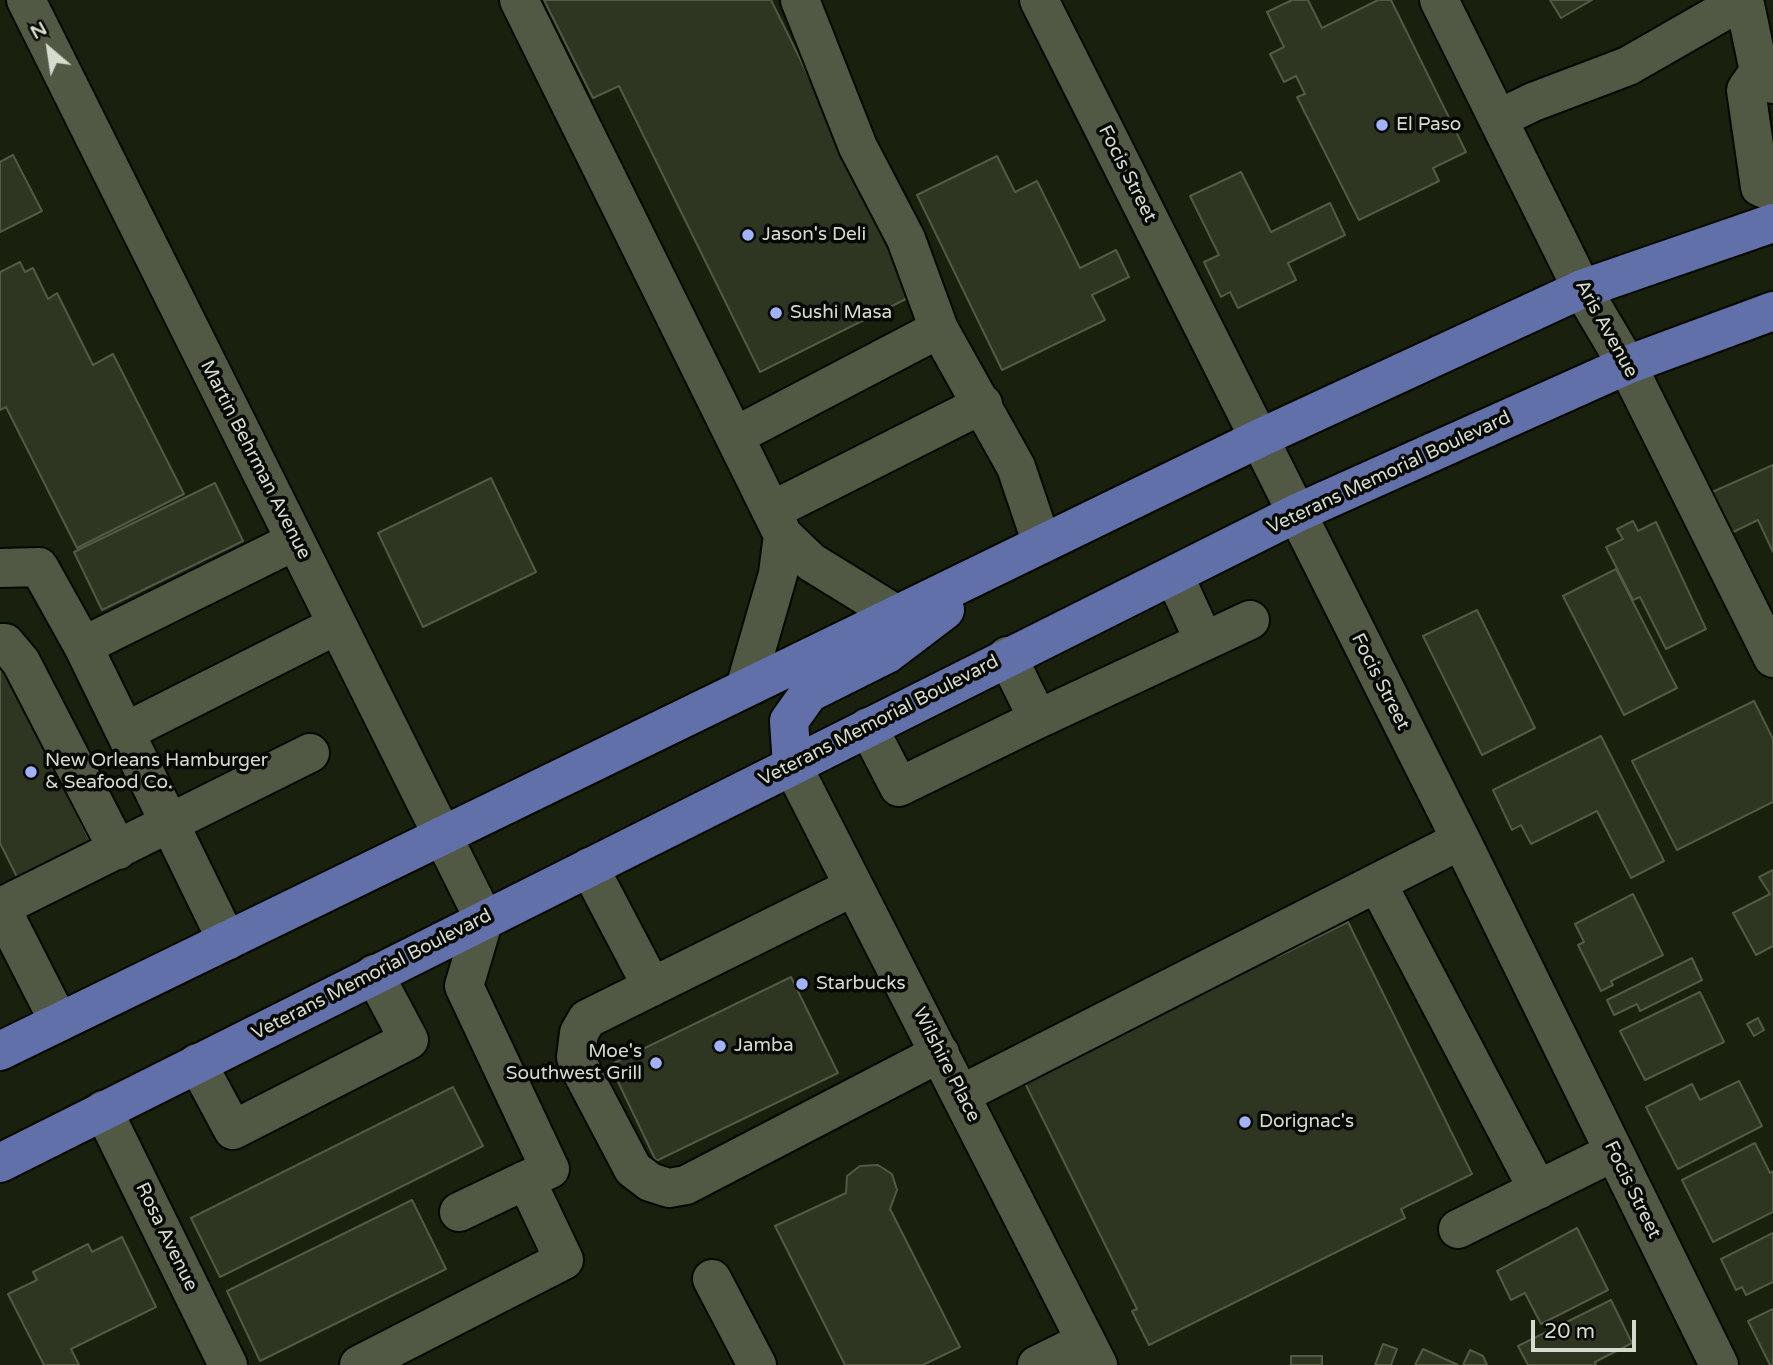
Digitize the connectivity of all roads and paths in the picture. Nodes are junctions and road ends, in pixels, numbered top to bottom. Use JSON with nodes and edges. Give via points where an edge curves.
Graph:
{"nodes":[{"id":1,"x":26,"y":0,"type":"edge"},
{"id":2,"x":519,"y":0,"type":"edge"},
{"id":3,"x":800,"y":0,"type":"edge"},
{"id":4,"x":1039,"y":0,"type":"edge"},
{"id":5,"x":1440,"y":0,"type":"edge"},
{"id":6,"x":1743,"y":0,"type":"edge"},
{"id":7,"x":1766,"y":77,"type":"edge"},
{"id":8,"x":1498,"y":119,"type":"junction"},
{"id":9,"x":1773,"y":192,"type":"edge"},
{"id":10,"x":1773,"y":223,"type":"edge"},
{"id":11,"x":1582,"y":289,"type":"junction"},
{"id":12,"x":1773,"y":311,"type":"edge"},
{"id":13,"x":939,"y":329,"type":"junction"},
{"id":14,"x":1627,"y":365,"type":"junction"},
{"id":15,"x":983,"y":404,"type":"junction"},
{"id":16,"x":735,"y":436,"type":"junction"},
{"id":17,"x":1260,"y":438,"type":"junction"},
{"id":18,"x":1297,"y":513,"type":"junction"},
{"id":19,"x":777,"y":523,"type":"junction"},
{"id":20,"x":295,"y":541,"type":"junction"},
{"id":21,"x":1031,"y":550,"type":"junction"},
{"id":22,"x":0,"y":568,"type":"edge"},
{"id":23,"x":1174,"y":575,"type":"junction"},
{"id":24,"x":897,"y":615,"type":"junction"},
{"id":25,"x":1250,"y":620,"type":"dead end"},
{"id":26,"x":337,"y":625,"type":"junction"},
{"id":27,"x":1203,"y":639,"type":"junction"},
{"id":28,"x":0,"y":643,"type":"edge"},
{"id":29,"x":83,"y":646,"type":"junction"},
{"id":30,"x":1007,"y":656,"type":"junction"},
{"id":31,"x":1773,"y":658,"type":"edge"},
{"id":32,"x":745,"y":688,"type":"junction"},
{"id":33,"x":1038,"y":719,"type":"junction"},
{"id":34,"x":868,"y":727,"type":"junction"},
{"id":35,"x":125,"y":732,"type":"junction"},
{"id":36,"x":310,"y":753,"type":"dead end"},
{"id":37,"x":792,"y":765,"type":"junction"},
{"id":38,"x":170,"y":825,"type":"junction"},
{"id":39,"x":442,"y":836,"type":"junction"},
{"id":40,"x":1461,"y":840,"type":"junction"},
{"id":41,"x":118,"y":850,"type":"junction"},
{"id":42,"x":589,"y":867,"type":"junction"},
{"id":43,"x":1377,"y":883,"type":"junction"},
{"id":44,"x":853,"y":887,"type":"junction"},
{"id":45,"x":0,"y":907,"type":"edge"},
{"id":46,"x":484,"y":919,"type":"junction"},
{"id":47,"x":227,"y":941,"type":"junction"},
{"id":48,"x":374,"y":974,"type":"junction"},
{"id":49,"x":652,"y":987,"type":"junction"},
{"id":50,"x":59,"y":1022,"type":"junction"},
{"id":51,"x":0,"y":1051,"type":"edge"},
{"id":52,"x":940,"y":1053,"type":"junction"},
{"id":53,"x":197,"y":1063,"type":"junction"},
{"id":54,"x":962,"y":1094,"type":"junction"},
{"id":55,"x":103,"y":1110,"type":"junction"},
{"id":56,"x":1614,"y":1152,"type":"junction"},
{"id":57,"x":0,"y":1163,"type":"edge"},
{"id":58,"x":526,"y":1180,"type":"junction"},
{"id":59,"x":1538,"y":1189,"type":"junction"},
{"id":60,"x":459,"y":1212,"type":"dead end"},
{"id":61,"x":1458,"y":1229,"type":"dead end"},
{"id":62,"x":712,"y":1279,"type":"dead end"},
{"id":63,"x":1092,"y":1353,"type":"edge"},
{"id":64,"x":228,"y":1365,"type":"edge"},
{"id":65,"x":359,"y":1365,"type":"edge"},
{"id":66,"x":757,"y":1365,"type":"edge"},
{"id":67,"x":1037,"y":1365,"type":"edge"},
{"id":68,"x":1718,"y":1365,"type":"edge"}],
"edges":[{"from":1,"to":20,"type":"street","name":"Martin Behrman Avenue"},
{"from":2,"to":16,"type":"street"},
{"from":3,"to":13,"type":"street","via":[[858,148],[906,239]]},
{"from":4,"to":17,"type":"street","name":"Focis Street"},
{"from":5,"to":8,"type":"street","name":"Aris Avenue"},
{"from":6,"to":7,"type":"street"},
{"from":6,"to":8,"type":"street","via":[[1628,66]]},
{"from":7,"to":9,"type":"street","via":[[1746,90],[1760,187]]},
{"from":8,"to":11,"type":"street","name":"Aris Avenue"},
{"from":10,"to":11,"type":"main road"},
{"from":11,"to":14,"type":"street","name":"Aris Avenue"},
{"from":11,"to":17,"type":"main road"},
{"from":12,"to":14,"type":"main road","name":"Veterans Memorial Boulevard"},
{"from":13,"to":15,"type":"street"},
{"from":13,"to":16,"type":"street"},
{"from":14,"to":18,"type":"main road","name":"Veterans Memorial Boulevard"},
{"from":14,"to":31,"type":"street","name":"Aris Avenue"},
{"from":15,"to":19,"type":"street"},
{"from":15,"to":21,"type":"street","via":[[1016,467]]},
{"from":16,"to":19,"type":"street"},
{"from":17,"to":18,"type":"street","name":"Focis Street"},
{"from":17,"to":21,"type":"main road"},
{"from":18,"to":23,"type":"main road","name":"Veterans Memorial Boulevard"},
{"from":18,"to":40,"type":"street","name":"Focis Street"},
{"from":19,"to":24,"type":"street","via":[[811,562]]},
{"from":19,"to":32,"type":"street","via":[[778,574]]},
{"from":20,"to":26,"type":"street","name":"Martin Behrman Avenue"},
{"from":20,"to":29,"type":"street"},
{"from":21,"to":24,"type":"main road"},
{"from":21,"to":37,"type":"main road","via":[[887,654],[809,693],[789,721]]},
{"from":22,"to":29,"type":"street","via":[[39,567]]},
{"from":23,"to":27,"type":"street"},
{"from":23,"to":30,"type":"main road","name":"Veterans Memorial Boulevard"},
{"from":24,"to":32,"type":"main road"},
{"from":25,"to":27,"type":"street"},
{"from":26,"to":35,"type":"street"},
{"from":26,"to":39,"type":"street","name":"Martin Behrman Avenue"},
{"from":27,"to":33,"type":"street"},
{"from":28,"to":41,"type":"street","via":[[22,662]]},
{"from":29,"to":35,"type":"street"},
{"from":30,"to":33,"type":"street"},
{"from":30,"to":34,"type":"main road","name":"Veterans Memorial Boulevard"},
{"from":32,"to":39,"type":"main road"},
{"from":33,"to":34,"type":"street","via":[[899,788]]},
{"from":34,"to":37,"type":"main road","name":"Veterans Memorial Boulevard"},
{"from":35,"to":38,"type":"street"},
{"from":36,"to":38,"type":"street"},
{"from":37,"to":42,"type":"main road","name":"Veterans Memorial Boulevard"},
{"from":37,"to":44,"type":"street","name":"Wilshire Place"},
{"from":38,"to":41,"type":"street"},
{"from":38,"to":47,"type":"street"},
{"from":39,"to":46,"type":"street","name":"Martin Behrman Avenue"},
{"from":39,"to":47,"type":"main road"},
{"from":40,"to":43,"type":"street"},
{"from":40,"to":56,"type":"street","name":"Focis Street"},
{"from":41,"to":45,"type":"street"},
{"from":42,"to":46,"type":"main road","name":"Veterans Memorial Boulevard"},
{"from":42,"to":49,"type":"street"},
{"from":43,"to":54,"type":"street"},
{"from":43,"to":59,"type":"street"},
{"from":44,"to":49,"type":"street"},
{"from":44,"to":52,"type":"street","name":"Wilshire Place"},
{"from":45,"to":50,"type":"street"},
{"from":46,"to":48,"type":"main road","name":"Veterans Memorial Boulevard"},
{"from":46,"to":58,"type":"street","via":[[464,986],[550,1169]]},
{"from":47,"to":50,"type":"main road"},
{"from":48,"to":53,"type":"main road","name":"Veterans Memorial Boulevard"},
{"from":48,"to":53,"type":"street","via":[[409,1040],[233,1130]]},
{"from":49,"to":52,"type":"street","via":[[587,1019],[579,1033],[576,1057],[633,1169],[650,1182],[669,1188],[686,1185]]},
{"from":50,"to":51,"type":"main road"},
{"from":52,"to":54,"type":"street","name":"Wilshire Place"},
{"from":53,"to":55,"type":"main road","name":"Veterans Memorial Boulevard"},
{"from":54,"to":63,"type":"street","name":"Wilshire Place"},
{"from":55,"to":57,"type":"main road","name":"Veterans Memorial Boulevard"},
{"from":55,"to":64,"type":"street","name":"Rosa Avenue"},
{"from":56,"to":59,"type":"street"},
{"from":56,"to":68,"type":"street","name":"Focis Street"},
{"from":58,"to":60,"type":"street"},
{"from":58,"to":65,"type":"street","via":[[564,1260]]},
{"from":59,"to":61,"type":"street"},
{"from":62,"to":66,"type":"street"},
{"from":63,"to":67,"type":"street"}]}
